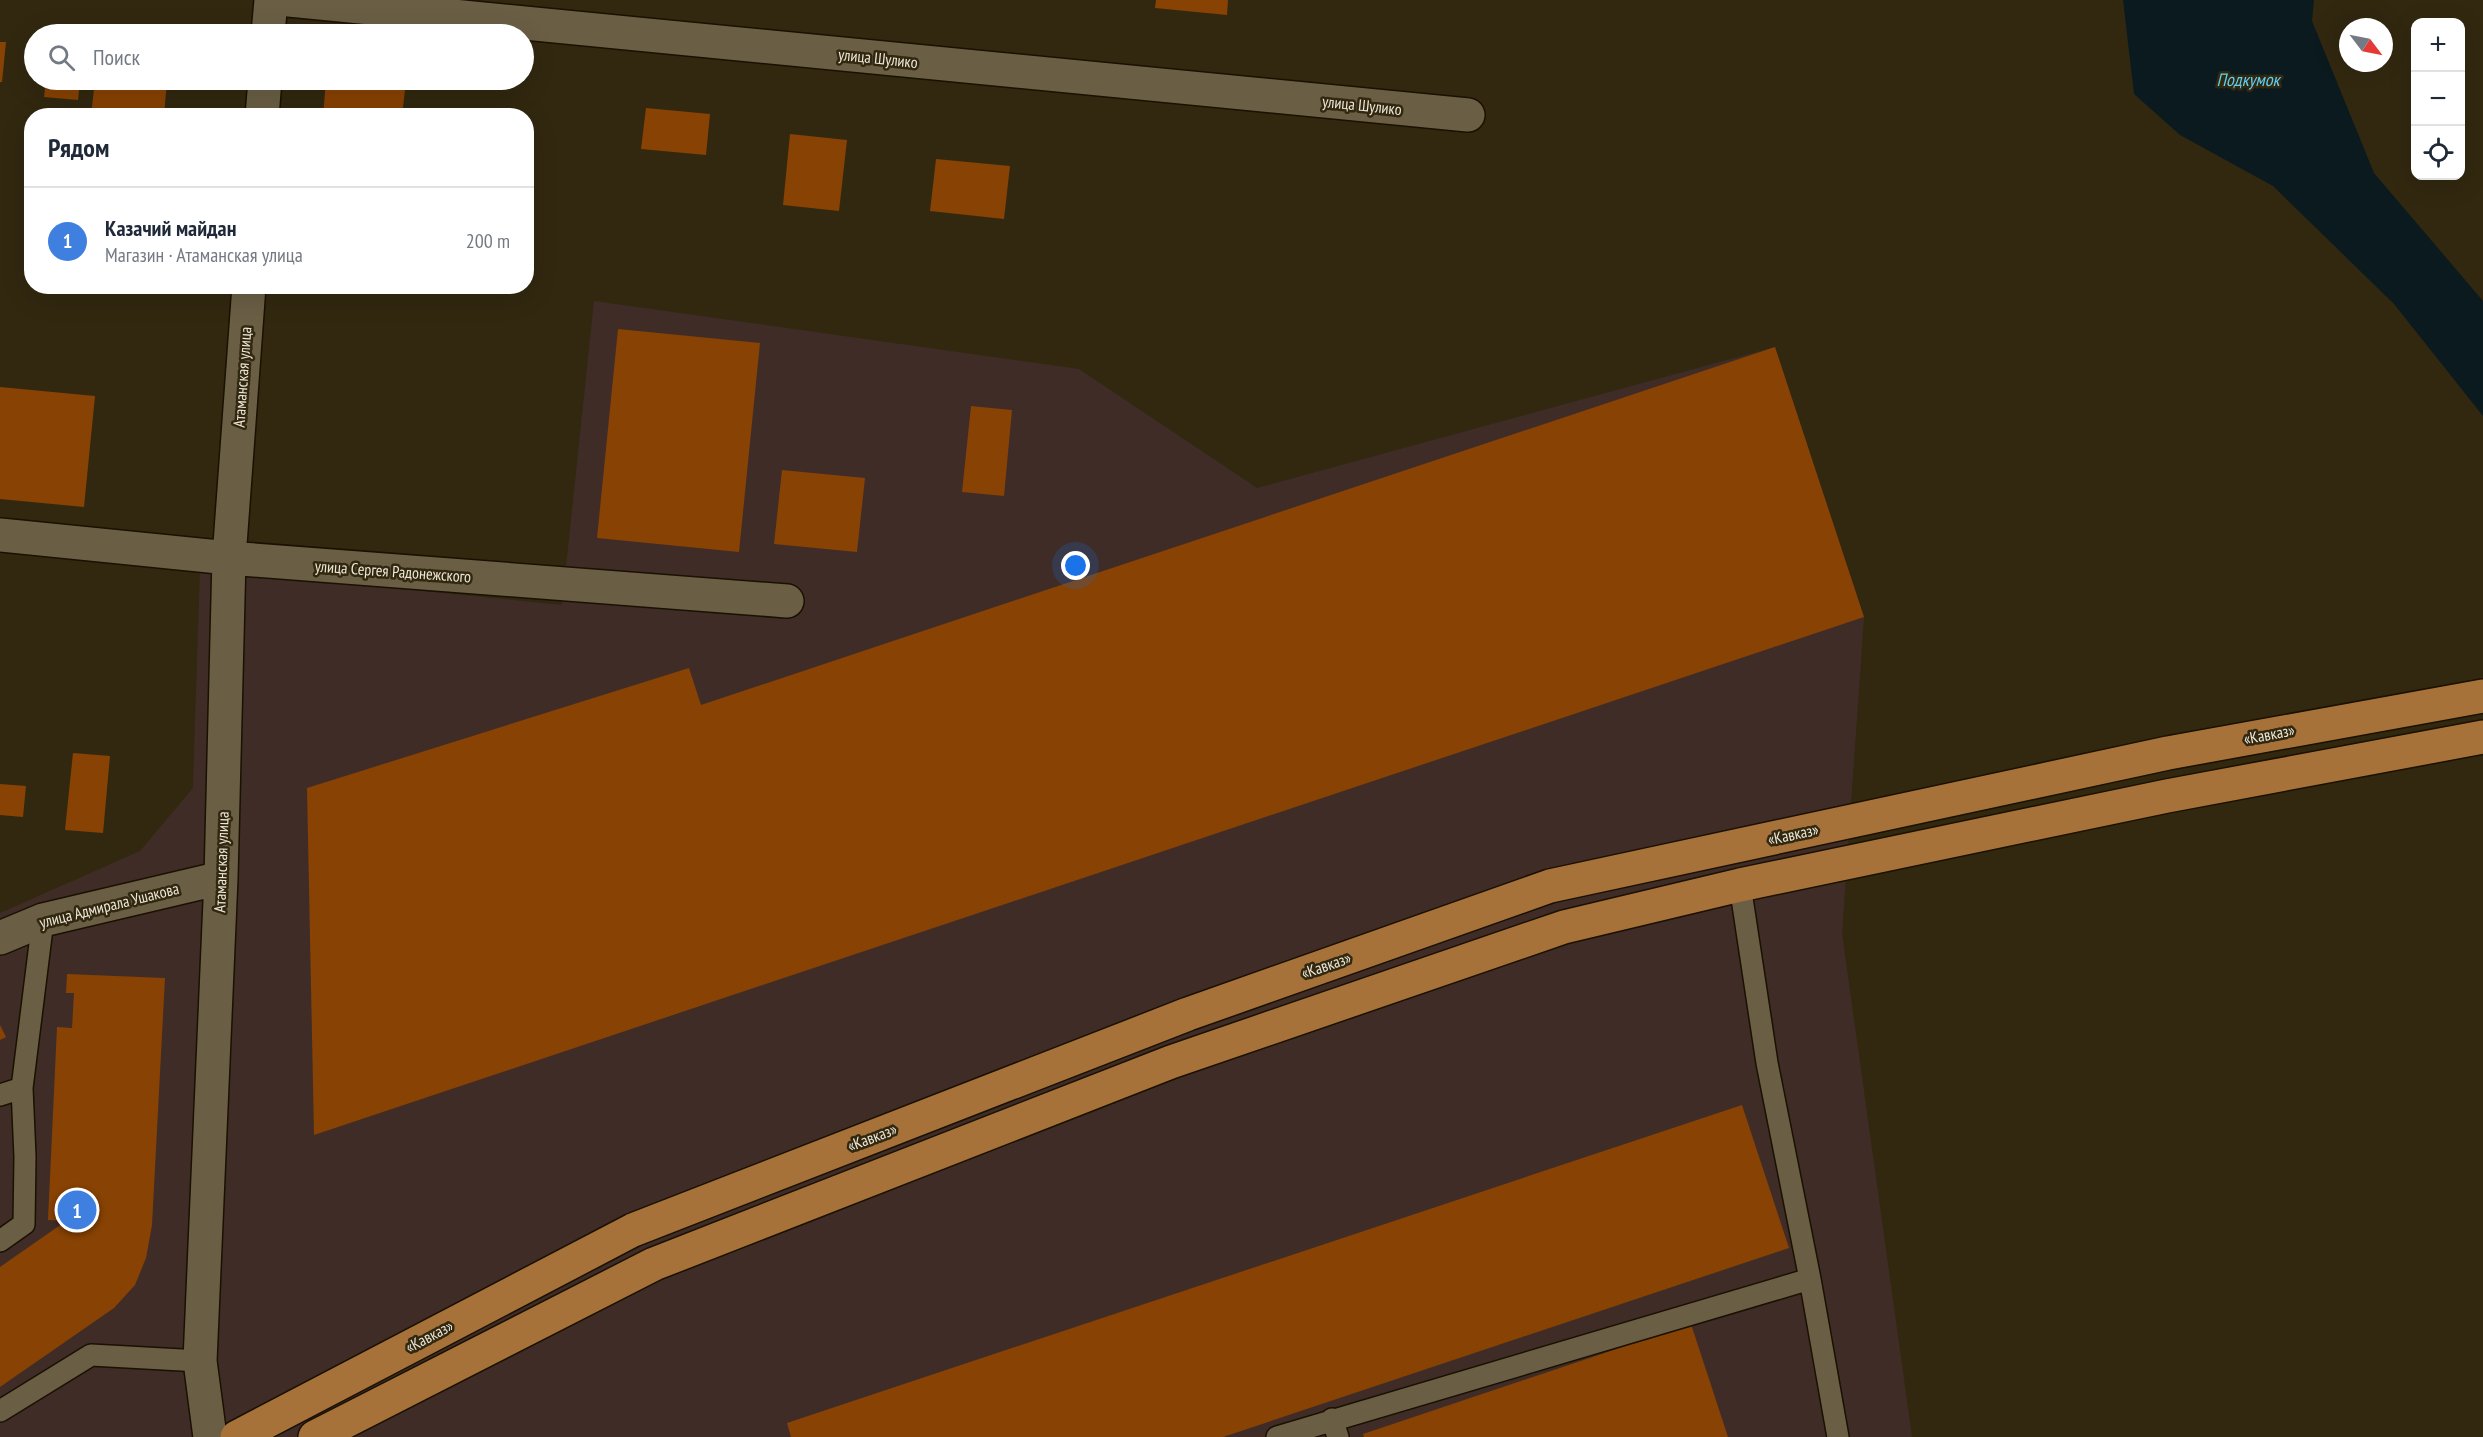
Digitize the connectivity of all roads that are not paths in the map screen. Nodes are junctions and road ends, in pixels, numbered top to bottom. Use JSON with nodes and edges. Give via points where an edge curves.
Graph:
{"nodes":[{"id":1,"x":270,"y":0,"type":"edge"},
{"id":2,"x":289,"y":0,"type":"edge"},
{"id":3,"x":269,"y":24,"type":"edge"},
{"id":4,"x":264,"y":90,"type":"edge"},
{"id":5,"x":263,"y":108,"type":"edge"},
{"id":6,"x":1467,"y":115,"type":"dead end"},
{"id":7,"x":248,"y":294,"type":"edge"},
{"id":8,"x":0,"y":535,"type":"edge"},
{"id":9,"x":229,"y":558,"type":"junction"},
{"id":10,"x":787,"y":601,"type":"dead end"},
{"id":11,"x":2483,"y":696,"type":"edge"},
{"id":12,"x":2483,"y":737,"type":"edge"},
{"id":13,"x":221,"y":878,"type":"junction"},
{"id":14,"x":1740,"y":885,"type":"junction"},
{"id":15,"x":43,"y":920,"type":"junction"},
{"id":16,"x":0,"y":938,"type":"edge"},
{"id":17,"x":22,"y":1088,"type":"junction"},
{"id":18,"x":0,"y":1095,"type":"edge"},
{"id":19,"x":0,"y":1241,"type":"edge"},
{"id":20,"x":1810,"y":1279,"type":"junction"},
{"id":21,"x":200,"y":1361,"type":"junction"},
{"id":22,"x":0,"y":1411,"type":"edge"},
{"id":23,"x":1335,"y":1428,"type":"edge"},
{"id":24,"x":211,"y":1434,"type":"edge"},
{"id":25,"x":315,"y":1437,"type":"edge"},
{"id":26,"x":1277,"y":1437,"type":"edge"},
{"id":27,"x":1838,"y":1437,"type":"edge"}],
"edges":[{"from":1,"to":3,"type":"street"},
{"from":2,"to":6,"type":"street","name":"улица Шулико"},
{"from":4,"to":5,"type":"street"},
{"from":7,"to":9,"type":"street","name":"Атаманская улица"},
{"from":8,"to":9,"type":"street","name":"улица Сергея Радонежского"},
{"from":9,"to":10,"type":"street","name":"улица Сергея Радонежского"},
{"from":9,"to":13,"type":"street","name":"Атаманская улица"},
{"from":11,"to":24,"type":"main road","name":"«Кавказ»","via":[[2168,753],[1550,886],[1188,1014],[633,1230]]},
{"from":12,"to":14,"type":"main road","via":[[2167,796]]},
{"from":13,"to":15,"type":"street","name":"улица Адмирала Ушакова"},
{"from":13,"to":21,"type":"street","name":"Атаманская улица"},
{"from":14,"to":20,"type":"lane","via":[[1767,1064]]},
{"from":14,"to":25,"type":"main road","via":[[1564,927],[1171,1062],[654,1264]]},
{"from":15,"to":16,"type":"street","name":"улица Адмирала Ушакова"},
{"from":15,"to":17,"type":"lane"},
{"from":17,"to":18,"type":"lane"},
{"from":17,"to":19,"type":"lane","via":[[24,1224]]},
{"from":20,"to":23,"type":"lane"},
{"from":20,"to":27,"type":"lane"},
{"from":21,"to":22,"type":"lane","via":[[91,1355]]},
{"from":21,"to":24,"type":"street","name":"Атаманская улица"},
{"from":23,"to":26,"type":"lane"}]}
